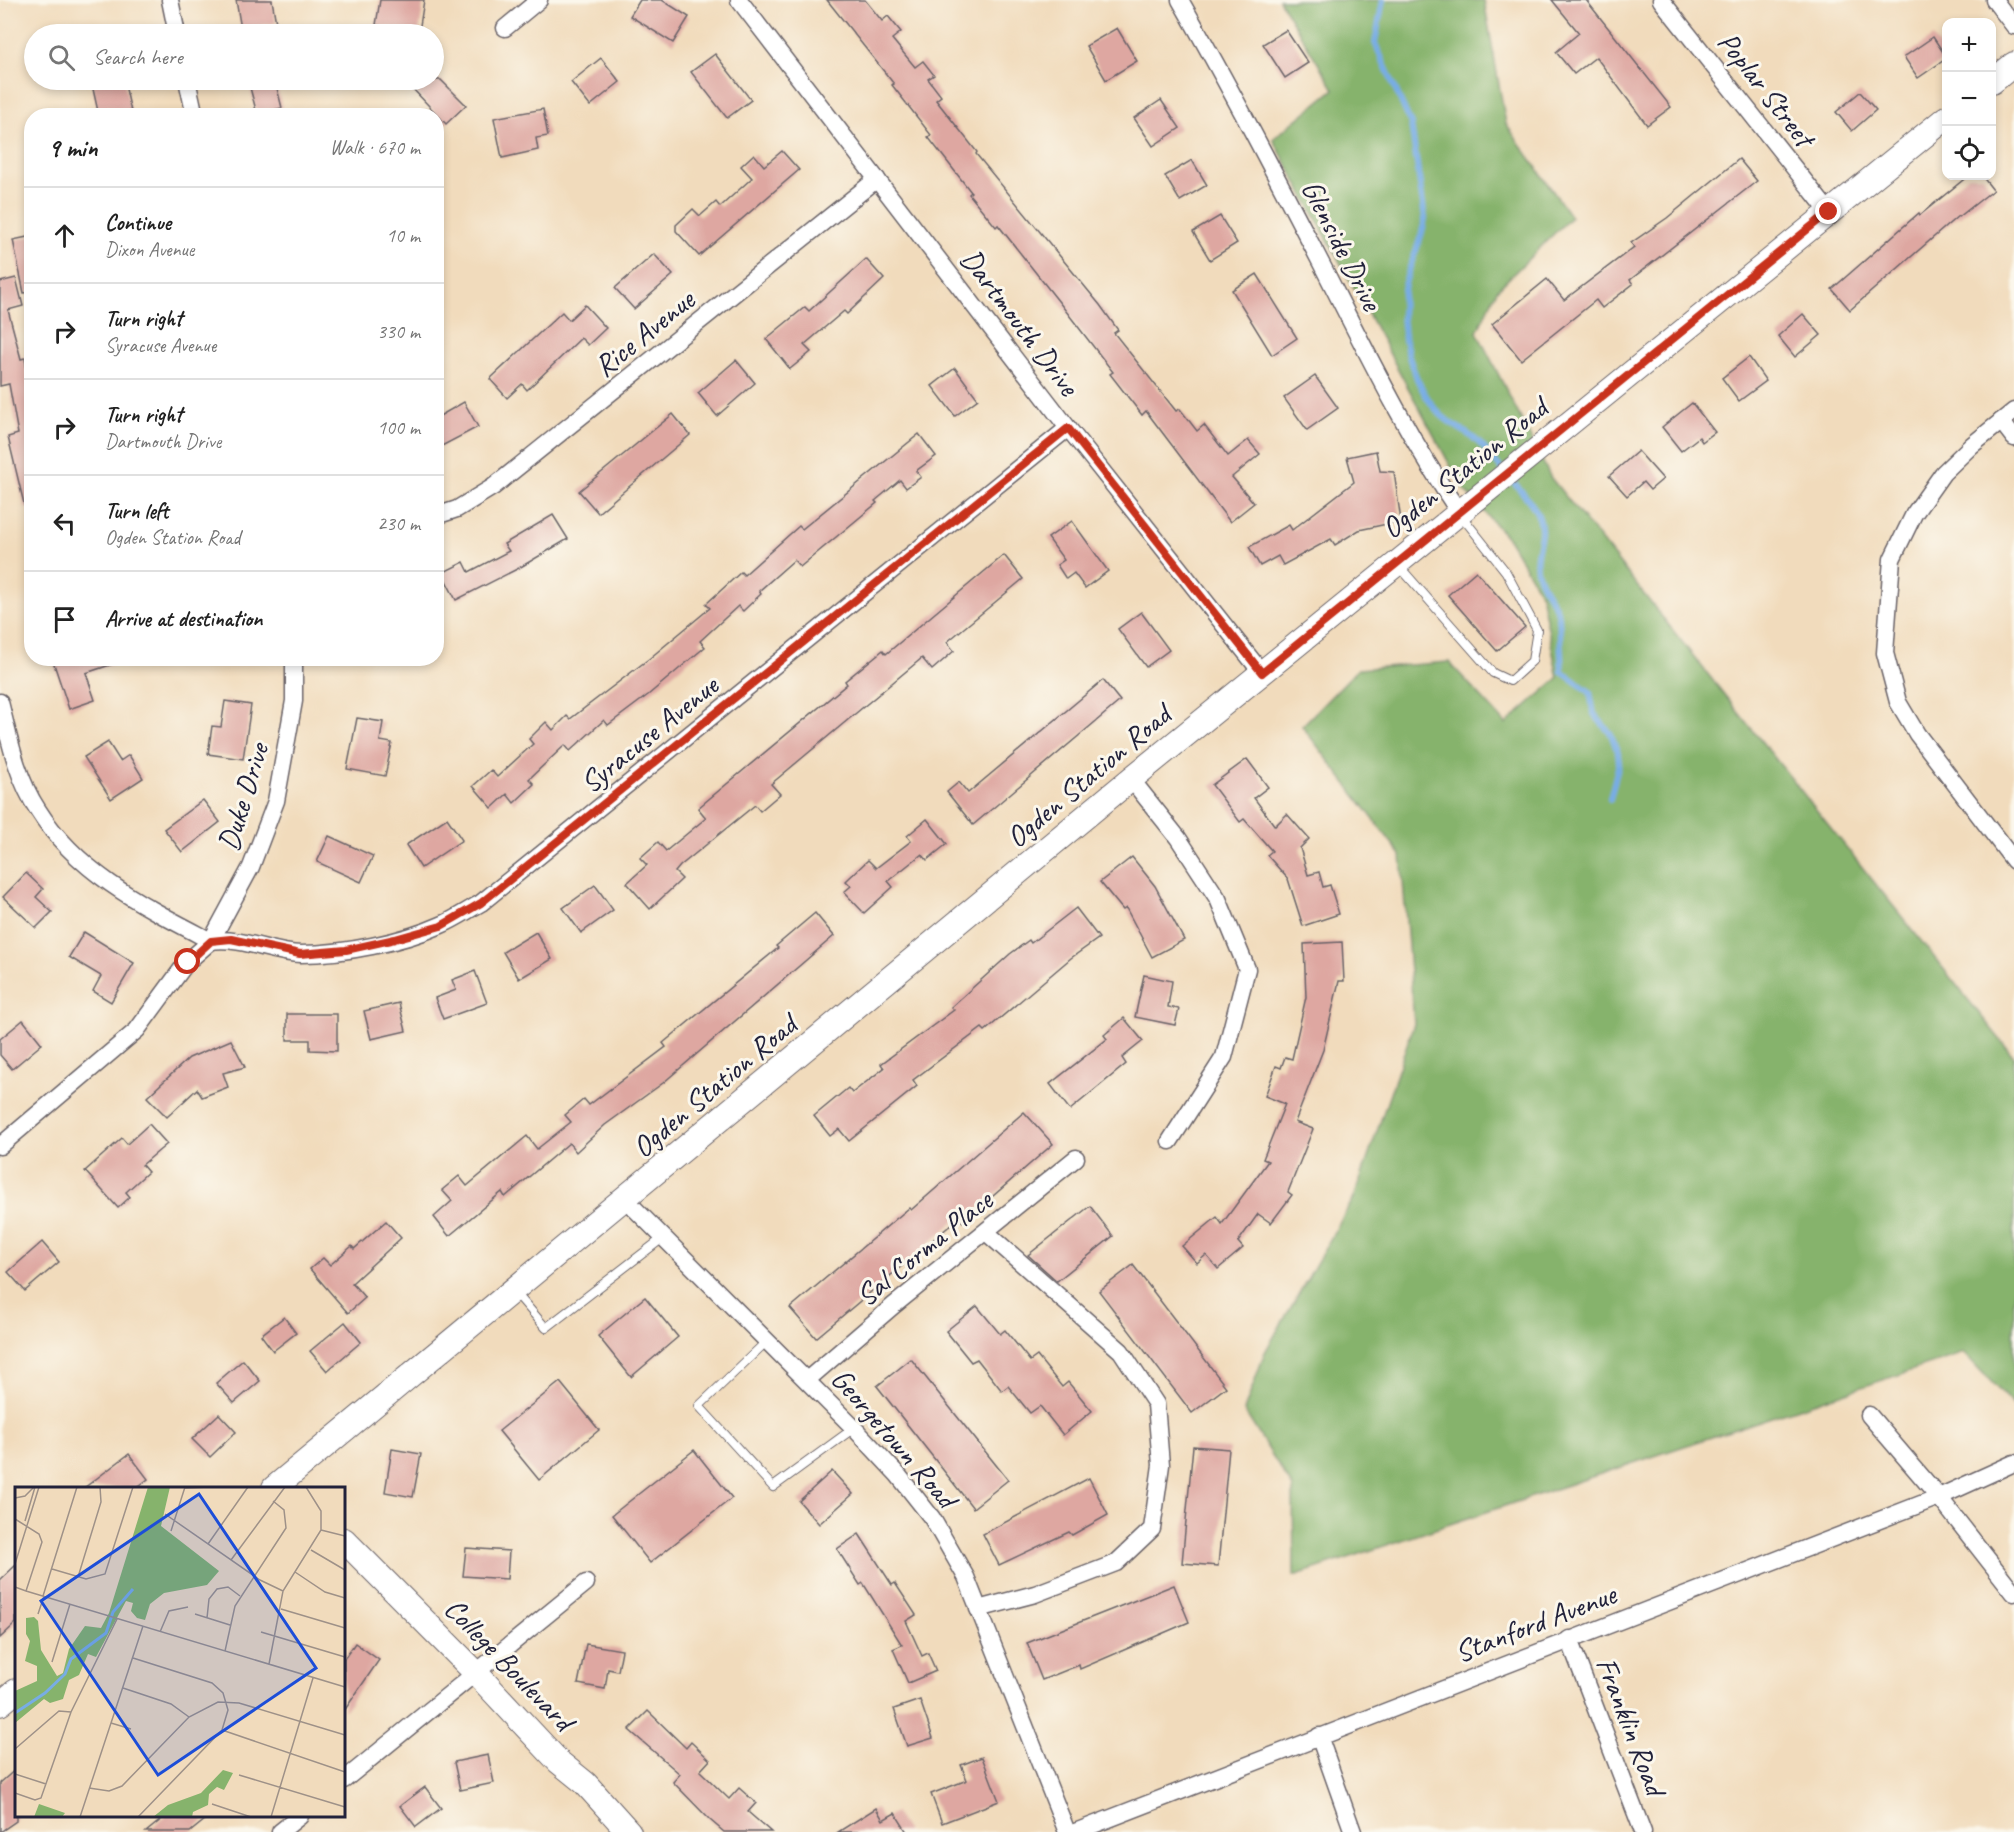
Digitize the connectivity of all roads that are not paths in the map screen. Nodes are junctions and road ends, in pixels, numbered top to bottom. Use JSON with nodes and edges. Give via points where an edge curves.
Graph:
{"nodes":[{"id":1,"x":170,"y":0,"type":"edge"},
{"id":2,"x":539,"y":0,"type":"edge"},
{"id":3,"x":739,"y":0,"type":"edge"},
{"id":4,"x":1180,"y":0,"type":"edge"},
{"id":5,"x":1661,"y":0,"type":"edge"},
{"id":6,"x":1994,"y":0,"type":"edge"},
{"id":7,"x":175,"y":24,"type":"edge"},
{"id":8,"x":2014,"y":26,"type":"edge"},
{"id":9,"x":505,"y":28,"type":"dead end"},
{"id":10,"x":2014,"y":64,"type":"edge"},
{"id":11,"x":1996,"y":79,"type":"edge"},
{"id":12,"x":189,"y":90,"type":"edge"},
{"id":13,"x":193,"y":108,"type":"edge"},
{"id":14,"x":1942,"y":122,"type":"edge"},
{"id":15,"x":877,"y":179,"type":"junction"},
{"id":16,"x":1829,"y":212,"type":"junction"},
{"id":17,"x":2007,"y":416,"type":"edge"},
{"id":18,"x":1068,"y":428,"type":"junction"},
{"id":19,"x":2014,"y":438,"type":"edge"},
{"id":20,"x":444,"y":513,"type":"edge"},
{"id":21,"x":1459,"y":513,"type":"junction"},
{"id":22,"x":1396,"y":564,"type":"junction"},
{"id":23,"x":294,"y":666,"type":"edge"},
{"id":24,"x":1262,"y":673,"type":"junction"},
{"id":25,"x":0,"y":702,"type":"edge"},
{"id":26,"x":6,"y":750,"type":"edge"},
{"id":27,"x":1131,"y":779,"type":"junction"},
{"id":28,"x":2014,"y":861,"type":"edge"},
{"id":29,"x":211,"y":941,"type":"junction"},
{"id":30,"x":1170,"y":1141,"type":"dead end"},
{"id":31,"x":0,"y":1146,"type":"edge"},
{"id":32,"x":1076,"y":1158,"type":"dead end"},
{"id":33,"x":626,"y":1200,"type":"junction"},
{"id":34,"x":986,"y":1232,"type":"junction"},
{"id":35,"x":664,"y":1237,"type":"junction"},
{"id":36,"x":515,"y":1291,"type":"junction"},
{"id":37,"x":767,"y":1341,"type":"junction"},
{"id":38,"x":807,"y":1380,"type":"junction"},
{"id":39,"x":1869,"y":1415,"type":"dead end"},
{"id":40,"x":854,"y":1428,"type":"junction"},
{"id":41,"x":2014,"y":1462,"type":"edge"},
{"id":42,"x":283,"y":1486,"type":"edge"},
{"id":43,"x":1939,"y":1497,"type":"junction"},
{"id":44,"x":345,"y":1541,"type":"edge"},
{"id":45,"x":586,"y":1583,"type":"dead end"},
{"id":46,"x":2014,"y":1593,"type":"edge"},
{"id":47,"x":978,"y":1610,"type":"junction"},
{"id":48,"x":1569,"y":1639,"type":"junction"},
{"id":49,"x":475,"y":1672,"type":"junction"},
{"id":50,"x":15,"y":1692,"type":"edge"},
{"id":51,"x":0,"y":1704,"type":"edge"},
{"id":52,"x":1319,"y":1736,"type":"junction"},
{"id":53,"x":345,"y":1779,"type":"edge"},
{"id":54,"x":298,"y":1817,"type":"edge"},
{"id":55,"x":280,"y":1832,"type":"edge"},
{"id":56,"x":629,"y":1832,"type":"edge"},
{"id":57,"x":1067,"y":1832,"type":"edge"},
{"id":58,"x":1075,"y":1832,"type":"edge"},
{"id":59,"x":1353,"y":1832,"type":"edge"},
{"id":60,"x":1643,"y":1832,"type":"edge"}],
"edges":[{"from":1,"to":7,"type":"street"},
{"from":2,"to":9,"type":"street"},
{"from":3,"to":15,"type":"street","name":"Dartmouth Drive"},
{"from":4,"to":21,"type":"street","name":"Glenside Drive","via":[[1258,139],[1430,469]]},
{"from":5,"to":16,"type":"street","name":"Poplar Street"},
{"from":6,"to":8,"type":"street"},
{"from":10,"to":11,"type":"street"},
{"from":12,"to":13,"type":"street"},
{"from":14,"to":16,"type":"street","name":"Ogden Station Road"},
{"from":15,"to":18,"type":"street","name":"Dartmouth Drive"},
{"from":15,"to":20,"type":"street","name":"Rice Avenue","via":[[520,466],[457,509]]},
{"from":16,"to":21,"type":"street","name":"Ogden Station Road"},
{"from":17,"to":19,"type":"street"},
{"from":17,"to":28,"type":"street","via":[[1943,473],[1914,514],[1892,559],[1885,653],[1898,702],[1917,734]]},
{"from":18,"to":24,"type":"street","name":"Dartmouth Drive"},
{"from":18,"to":29,"type":"street","name":"Syracuse Avenue","via":[[481,903],[441,926],[346,950],[300,954],[231,939]]},
{"from":21,"to":22,"type":"street","name":"Ogden Station Road"},
{"from":21,"to":22,"type":"lane","via":[[1506,572],[1537,630],[1532,661],[1510,681],[1493,673]]},
{"from":22,"to":24,"type":"street","name":"Ogden Station Road"},
{"from":23,"to":29,"type":"street","name":"Duke Drive","via":[[294,701],[276,801],[251,867]]},
{"from":24,"to":27,"type":"street","name":"Ogden Station Road"},
{"from":25,"to":26,"type":"street"},
{"from":26,"to":29,"type":"street","via":[[36,808],[59,840],[89,869],[139,903]]},
{"from":27,"to":30,"type":"street","via":[[1178,838],[1218,899],[1247,969],[1224,1057]]},
{"from":27,"to":33,"type":"street","name":"Ogden Station Road"},
{"from":29,"to":31,"type":"street","name":"Duke Drive","via":[[188,962],[137,1030]]},
{"from":32,"to":34,"type":"street","name":"Sal Corma Place"},
{"from":33,"to":35,"type":"street","name":"Georgetown Road"},
{"from":33,"to":36,"type":"street","name":"Ogden Station Road"},
{"from":34,"to":38,"type":"street","name":"Sal Corma Place"},
{"from":34,"to":47,"type":"street","via":[[1121,1351],[1155,1404],[1161,1465],[1152,1528],[1116,1563],[1035,1594]]},
{"from":35,"to":36,"type":"lane","via":[[546,1328]]},
{"from":35,"to":37,"type":"street","name":"Georgetown Road"},
{"from":36,"to":42,"type":"street","name":"Ogden Station Road"},
{"from":37,"to":38,"type":"street","name":"Georgetown Road"},
{"from":37,"to":40,"type":"lane","via":[[699,1406],[773,1487]]},
{"from":38,"to":40,"type":"street","name":"Georgetown Road"},
{"from":39,"to":43,"type":"street"},
{"from":40,"to":47,"type":"street","name":"Georgetown Road","via":[[932,1518],[966,1577]]},
{"from":41,"to":43,"type":"street","name":"Stanford Avenue"},
{"from":43,"to":46,"type":"street"},
{"from":43,"to":48,"type":"street","name":"Stanford Avenue"},
{"from":44,"to":49,"type":"street","name":"College Boulevard"},
{"from":45,"to":49,"type":"street"},
{"from":47,"to":57,"type":"street","name":"Georgetown Road"},
{"from":48,"to":52,"type":"street","name":"Stanford Avenue"},
{"from":48,"to":60,"type":"street","name":"Franklin Road"},
{"from":49,"to":53,"type":"street"},
{"from":49,"to":56,"type":"street","name":"College Boulevard"},
{"from":50,"to":51,"type":"street"},
{"from":52,"to":58,"type":"street","name":"Stanford Avenue"},
{"from":52,"to":59,"type":"street"},
{"from":54,"to":55,"type":"street"}]}
